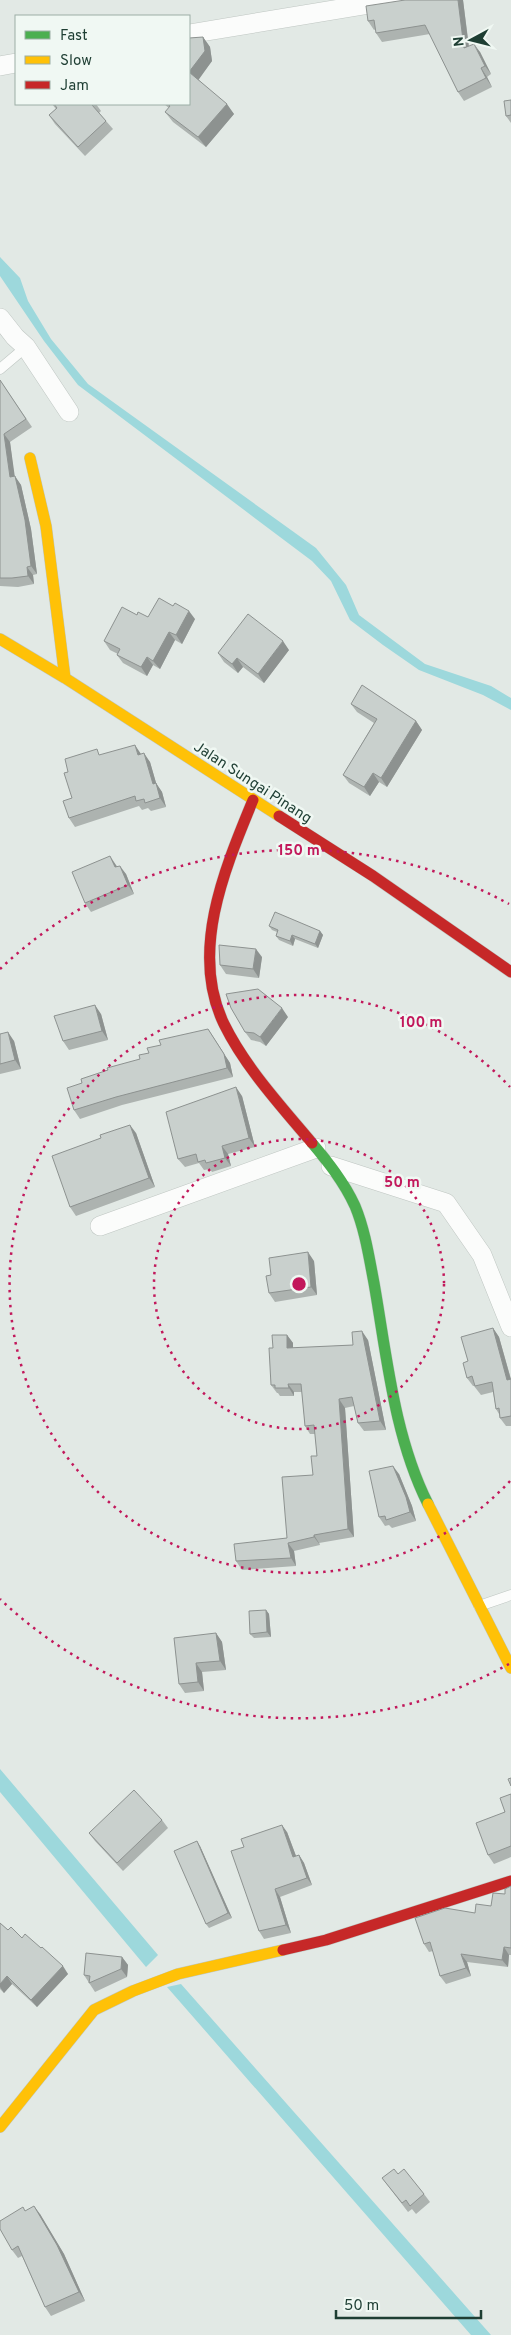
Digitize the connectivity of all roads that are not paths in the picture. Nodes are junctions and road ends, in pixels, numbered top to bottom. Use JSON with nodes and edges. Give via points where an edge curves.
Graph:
{"nodes":[{"id":1,"x":394,"y":0,"type":"edge"},
{"id":2,"x":190,"y":34,"type":"edge"},
{"id":3,"x":15,"y":63,"type":"edge"},
{"id":4,"x":0,"y":66,"type":"edge"},
{"id":5,"x":0,"y":318,"type":"edge"},
{"id":6,"x":26,"y":347,"type":"junction"},
{"id":7,"x":0,"y":369,"type":"edge"},
{"id":8,"x":69,"y":412,"type":"dead end"},
{"id":9,"x":30,"y":458,"type":"dead end"},
{"id":10,"x":0,"y":639,"type":"edge"},
{"id":11,"x":65,"y":678,"type":"junction"},
{"id":12,"x":253,"y":800,"type":"junction"},
{"id":13,"x":511,"y":972,"type":"edge"},
{"id":14,"x":316,"y":1148,"type":"junction"},
{"id":15,"x":331,"y":1166,"type":"junction"},
{"id":16,"x":100,"y":1226,"type":"dead end"},
{"id":17,"x":511,"y":1327,"type":"edge"},
{"id":18,"x":511,"y":1595,"type":"edge"},
{"id":19,"x":479,"y":1606,"type":"junction"},
{"id":20,"x":511,"y":1668,"type":"edge"},
{"id":21,"x":511,"y":1881,"type":"edge"},
{"id":22,"x":0,"y":2127,"type":"edge"}],
"edges":[{"from":1,"to":2,"type":"street"},
{"from":3,"to":4,"type":"street"},
{"from":5,"to":6,"type":"street"},
{"from":6,"to":7,"type":"lane"},
{"from":6,"to":8,"type":"street"},
{"from":9,"to":11,"type":"street","via":[[46,526]]},
{"from":10,"to":11,"type":"street","name":"Jalan Sungai Pinang"},
{"from":11,"to":12,"type":"street","name":"Jalan Sungai Pinang"},
{"from":12,"to":13,"type":"street","name":"Jalan Sungai Pinang","via":[[373,876]]},
{"from":12,"to":14,"type":"street","via":[[228,858],[217,906],[211,939],[213,993],[224,1022],[249,1062]]},
{"from":14,"to":15,"type":"street"},
{"from":14,"to":16,"type":"street"},
{"from":15,"to":17,"type":"street","via":[[446,1203],[482,1254]]},
{"from":15,"to":19,"type":"street","via":[[351,1198],[366,1240],[408,1457],[419,1486]]},
{"from":18,"to":19,"type":"lane"},
{"from":19,"to":20,"type":"street"},
{"from":21,"to":22,"type":"street","via":[[326,1940],[178,1974],[133,1991],[94,2010]]}]}
